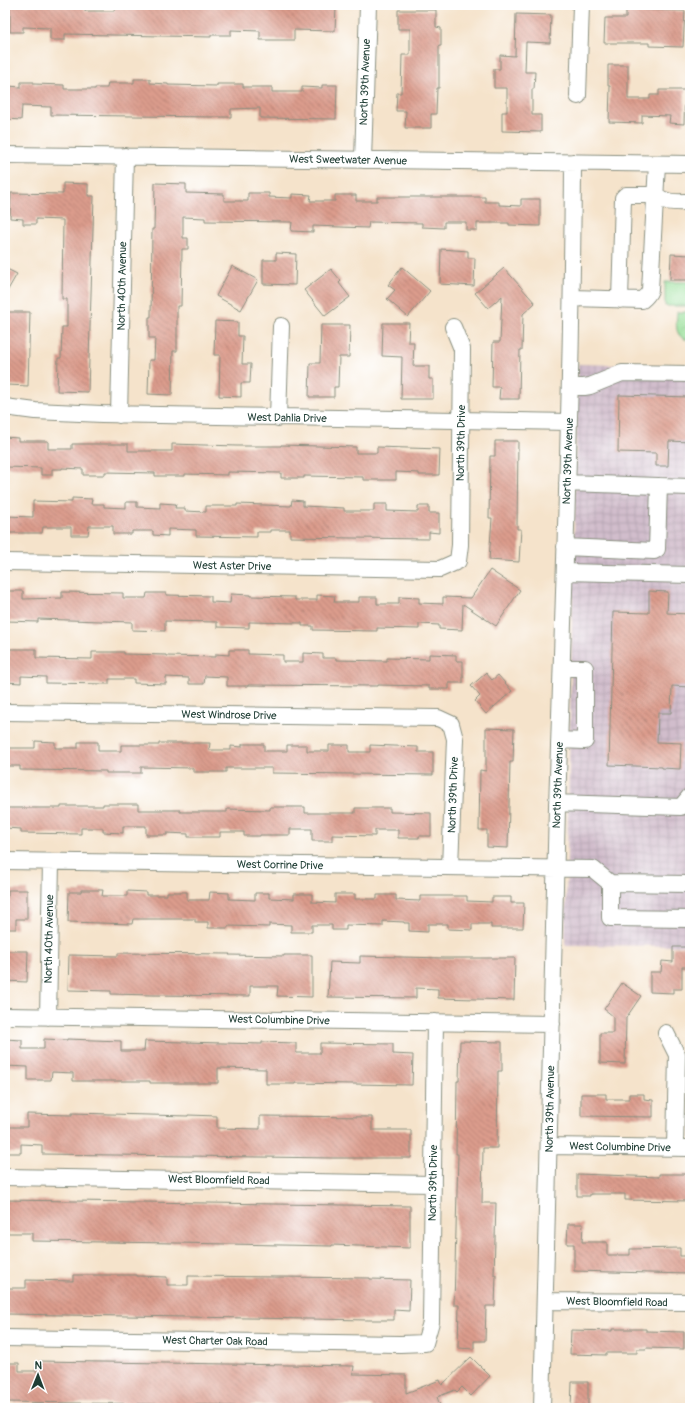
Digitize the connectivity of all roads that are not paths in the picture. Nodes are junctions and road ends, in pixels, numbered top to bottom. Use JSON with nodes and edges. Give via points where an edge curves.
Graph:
{"nodes":[{"id":1,"x":368,"y":5,"type":"edge"},
{"id":2,"x":581,"y":5,"type":"edge"},
{"id":3,"x":578,"y":96,"type":"dead end"},
{"id":4,"x":5,"y":155,"type":"edge"},
{"id":5,"x":125,"y":156,"type":"junction"},
{"id":6,"x":363,"y":160,"type":"junction"},
{"id":7,"x":573,"y":162,"type":"junction"},
{"id":8,"x":657,"y":164,"type":"junction"},
{"id":9,"x":690,"y":164,"type":"edge"},
{"id":10,"x":656,"y":195,"type":"junction"},
{"id":11,"x":690,"y":202,"type":"edge"},
{"id":12,"x":572,"y":298,"type":"junction"},
{"id":13,"x":620,"y":300,"type":"junction"},
{"id":14,"x":281,"y":326,"type":"dead end"},
{"id":15,"x":453,"y":327,"type":"dead end"},
{"id":16,"x":690,"y":374,"type":"edge"},
{"id":17,"x":570,"y":387,"type":"junction"},
{"id":18,"x":5,"y":407,"type":"edge"},
{"id":19,"x":119,"y":415,"type":"junction"},
{"id":20,"x":278,"y":418,"type":"junction"},
{"id":21,"x":462,"y":420,"type":"junction"},
{"id":22,"x":569,"y":422,"type":"junction"},
{"id":23,"x":567,"y":483,"type":"junction"},
{"id":24,"x":659,"y":486,"type":"junction"},
{"id":25,"x":690,"y":487,"type":"edge"},
{"id":26,"x":566,"y":547,"type":"junction"},
{"id":27,"x":458,"y":561,"type":"joint"},
{"id":28,"x":5,"y":562,"type":"edge"},
{"id":29,"x":565,"y":572,"type":"junction"},
{"id":30,"x":690,"y":575,"type":"edge"},
{"id":31,"x":562,"y":668,"type":"junction"},
{"id":32,"x":5,"y":712,"type":"edge"},
{"id":33,"x":451,"y":724,"type":"joint"},
{"id":34,"x":560,"y":740,"type":"junction"},
{"id":35,"x":690,"y":796,"type":"edge"},
{"id":36,"x":557,"y":804,"type":"junction"},
{"id":37,"x":5,"y":861,"type":"edge"},
{"id":38,"x":50,"y":862,"type":"junction"},
{"id":39,"x":450,"y":867,"type":"junction"},
{"id":40,"x":556,"y":868,"type":"junction"},
{"id":41,"x":610,"y":883,"type":"junction"},
{"id":42,"x":690,"y":884,"type":"edge"},
{"id":43,"x":690,"y":919,"type":"edge"},
{"id":44,"x":5,"y":1016,"type":"edge"},
{"id":45,"x":48,"y":1017,"type":"junction"},
{"id":46,"x":435,"y":1022,"type":"junction"},
{"id":47,"x":552,"y":1024,"type":"junction"},
{"id":48,"x":666,"y":1033,"type":"dead end"},
{"id":49,"x":549,"y":1146,"type":"junction"},
{"id":50,"x":683,"y":1148,"type":"edge"},
{"id":51,"x":5,"y":1177,"type":"edge"},
{"id":52,"x":433,"y":1184,"type":"junction"},
{"id":53,"x":545,"y":1301,"type":"junction"},
{"id":54,"x":690,"y":1302,"type":"edge"},
{"id":55,"x":5,"y":1338,"type":"edge"},
{"id":56,"x":425,"y":1343,"type":"joint"},
{"id":57,"x":542,"y":1408,"type":"edge"}],
"edges":[{"from":1,"to":6,"type":"street","name":"North 39th Avenue"},
{"from":2,"to":3,"type":"street"},
{"from":4,"to":5,"type":"street","name":"West Sweetwater Avenue"},
{"from":5,"to":6,"type":"street","name":"West Sweetwater Avenue"},
{"from":5,"to":19,"type":"street","name":"North 40th Avenue"},
{"from":6,"to":7,"type":"street","name":"West Sweetwater Avenue"},
{"from":7,"to":8,"type":"street","name":"West Sweetwater Avenue"},
{"from":7,"to":12,"type":"street","name":"North 39th Avenue"},
{"from":8,"to":9,"type":"street","name":"West Sweetwater Avenue"},
{"from":8,"to":10,"type":"street"},
{"from":10,"to":11,"type":"street","via":[[666,202]]},
{"from":10,"to":13,"type":"street","via":[[650,290],[642,300]]},
{"from":10,"to":13,"type":"street","via":[[626,195],[623,198]]},
{"from":12,"to":13,"type":"street"},
{"from":12,"to":17,"type":"street","name":"North 39th Avenue"},
{"from":14,"to":20,"type":"street"},
{"from":15,"to":21,"type":"street","name":"North 39th Drive","via":[[462,349]]},
{"from":16,"to":17,"type":"street","via":[[622,373],[584,388]]},
{"from":17,"to":22,"type":"street","name":"North 39th Avenue"},
{"from":18,"to":19,"type":"street","name":"West Dahlia Drive"},
{"from":19,"to":20,"type":"street","name":"West Dahlia Drive"},
{"from":20,"to":21,"type":"street","name":"West Dahlia Drive"},
{"from":21,"to":22,"type":"street","name":"West Dahlia Drive"},
{"from":21,"to":27,"type":"street","name":"North 39th Drive"},
{"from":22,"to":23,"type":"street","name":"North 39th Avenue"},
{"from":23,"to":24,"type":"street"},
{"from":23,"to":26,"type":"street","name":"North 39th Avenue"},
{"from":24,"to":25,"type":"street"},
{"from":24,"to":26,"type":"street","via":[[657,549],[654,551]]},
{"from":26,"to":29,"type":"street","name":"North 39th Avenue"},
{"from":27,"to":28,"type":"street","name":"West Aster Drive","via":[[440,569]]},
{"from":29,"to":30,"type":"street"},
{"from":29,"to":31,"type":"street","name":"North 39th Avenue"},
{"from":31,"to":34,"type":"street","name":"North 39th Avenue"},
{"from":31,"to":34,"type":"street","via":[[585,668],[585,740]]},
{"from":32,"to":33,"type":"street","name":"West Windrose Drive","via":[[438,718]]},
{"from":33,"to":39,"type":"street","name":"North 39th Drive","via":[[455,739]]},
{"from":34,"to":36,"type":"street","name":"North 39th Avenue"},
{"from":35,"to":36,"type":"street","via":[[681,806]]},
{"from":36,"to":40,"type":"street","name":"North 39th Avenue"},
{"from":37,"to":38,"type":"street","name":"West Corrine Drive"},
{"from":38,"to":39,"type":"street","name":"West Corrine Drive"},
{"from":38,"to":45,"type":"street","name":"North 40th Avenue"},
{"from":39,"to":40,"type":"street","name":"West Corrine Drive"},
{"from":40,"to":41,"type":"street","name":"West Corrine Drive","via":[[593,869]]},
{"from":40,"to":47,"type":"street","name":"North 39th Avenue"},
{"from":41,"to":42,"type":"street"},
{"from":41,"to":43,"type":"street","via":[[610,918]]},
{"from":44,"to":45,"type":"street","name":"West Columbine Drive"},
{"from":45,"to":46,"type":"street","name":"West Columbine Drive"},
{"from":46,"to":47,"type":"street","name":"West Columbine Drive"},
{"from":46,"to":52,"type":"street","name":"North 39th Drive"},
{"from":47,"to":49,"type":"street","name":"North 39th Avenue"},
{"from":48,"to":50,"type":"street","via":[[677,1055]]},
{"from":49,"to":50,"type":"street","name":"West Columbine Drive"},
{"from":49,"to":53,"type":"street","name":"North 39th Avenue"},
{"from":51,"to":52,"type":"street","name":"West Bloomfield Road"},
{"from":52,"to":56,"type":"street","name":"North 39th Drive","via":[[431,1322]]},
{"from":53,"to":54,"type":"street","name":"West Bloomfield Road"},
{"from":53,"to":57,"type":"street","name":"North 39th Avenue"},
{"from":55,"to":56,"type":"street","name":"West Charter Oak Road"}]}
